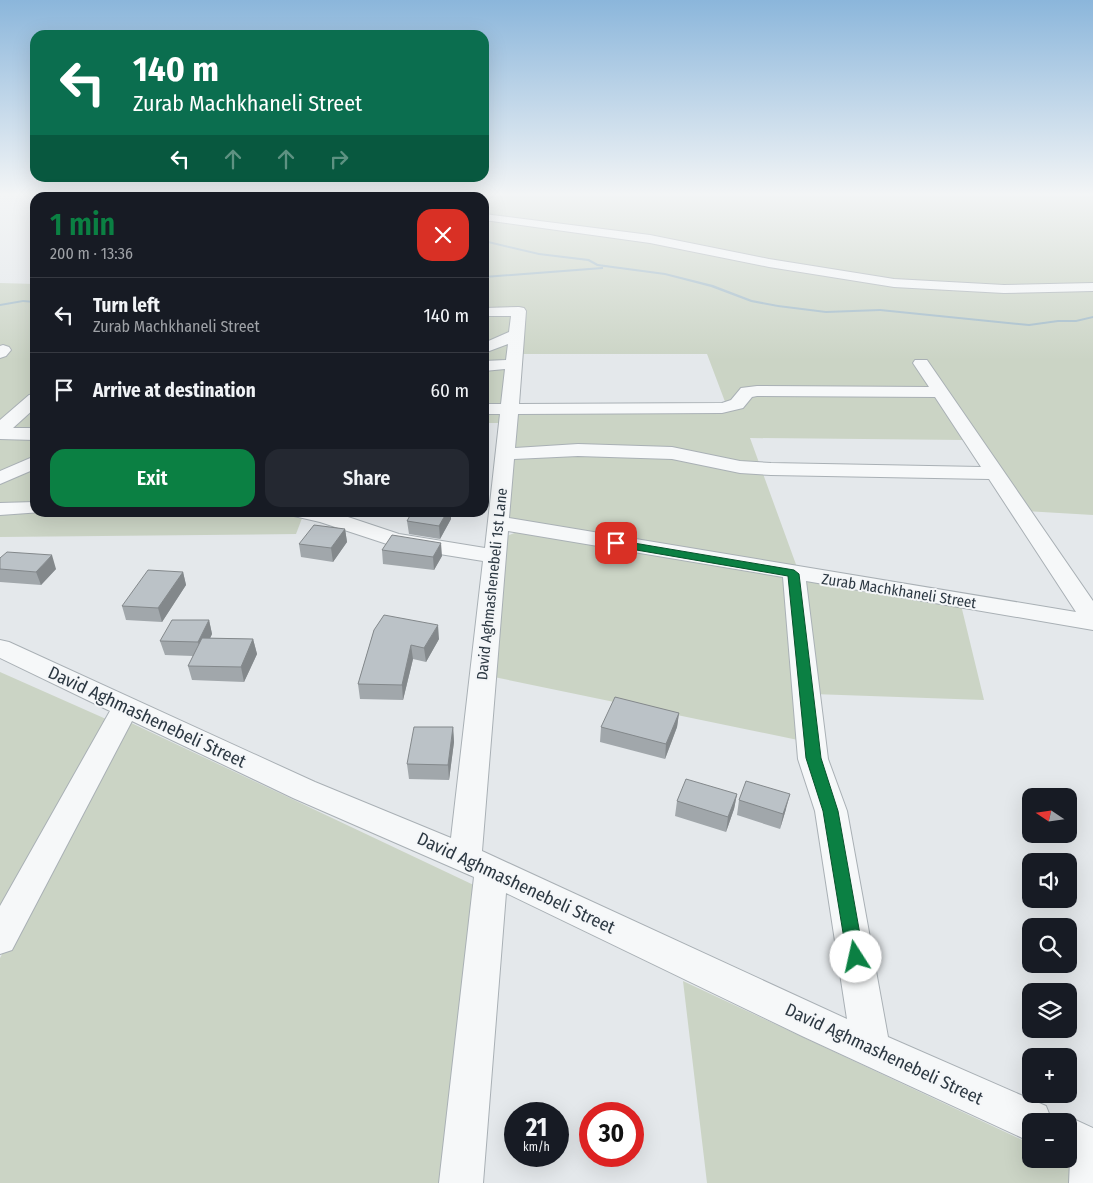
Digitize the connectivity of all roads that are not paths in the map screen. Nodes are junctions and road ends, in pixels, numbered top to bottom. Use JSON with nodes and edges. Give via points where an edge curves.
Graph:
{"nodes":[{"id":1,"x":701,"y":249,"type":"edge"},
{"id":2,"x":1093,"y":286,"type":"edge"},
{"id":3,"x":489,"y":312,"type":"edge"},
{"id":4,"x":516,"y":335,"type":"junction"},
{"id":5,"x":489,"y":346,"type":"edge"},
{"id":6,"x":921,"y":363,"type":"dead end"},
{"id":7,"x":514,"y":364,"type":"junction"},
{"id":8,"x":489,"y":366,"type":"edge"},
{"id":9,"x":940,"y":392,"type":"junction"},
{"id":10,"x":30,"y":404,"type":"edge"},
{"id":11,"x":489,"y":409,"type":"edge"},
{"id":12,"x":509,"y":409,"type":"junction"},
{"id":13,"x":0,"y":431,"type":"edge"},
{"id":14,"x":30,"y":434,"type":"edge"},
{"id":15,"x":505,"y":454,"type":"junction"},
{"id":16,"x":30,"y":464,"type":"edge"},
{"id":17,"x":995,"y":474,"type":"junction"},
{"id":18,"x":0,"y":478,"type":"edge"},
{"id":19,"x":492,"y":490,"type":"edge"},
{"id":20,"x":30,"y":508,"type":"edge"},
{"id":21,"x":0,"y":509,"type":"edge"},
{"id":22,"x":329,"y":517,"type":"edge"},
{"id":23,"x":498,"y":523,"type":"junction"},
{"id":24,"x":495,"y":556,"type":"junction"},
{"id":25,"x":794,"y":574,"type":"junction"},
{"id":26,"x":1093,"y":620,"type":"edge"},
{"id":27,"x":0,"y":648,"type":"edge"},
{"id":28,"x":126,"y":707,"type":"junction"},
{"id":29,"x":478,"y":864,"type":"junction"},
{"id":30,"x":0,"y":939,"type":"edge"},
{"id":31,"x":872,"y":1048,"type":"junction"},
{"id":32,"x":1022,"y":1117,"type":"edge"},
{"id":33,"x":461,"y":1183,"type":"edge"}],
"edges":[{"from":1,"to":2,"type":"street","via":[[894,283],[1004,289]]},
{"from":3,"to":4,"type":"street","name":"David Aghmashenebeli 1st Lane","via":[[519,311]]},
{"from":4,"to":5,"type":"street"},
{"from":4,"to":7,"type":"street","name":"David Aghmashenebeli 1st Lane"},
{"from":6,"to":9,"type":"street"},
{"from":7,"to":8,"type":"street"},
{"from":7,"to":12,"type":"street","name":"David Aghmashenebeli 1st Lane"},
{"from":9,"to":12,"type":"street","via":[[757,391],[747,392],[737,404],[722,408]]},
{"from":9,"to":17,"type":"street"},
{"from":10,"to":13,"type":"street"},
{"from":11,"to":12,"type":"street"},
{"from":12,"to":15,"type":"street","name":"David Aghmashenebeli 1st Lane"},
{"from":13,"to":14,"type":"street"},
{"from":15,"to":17,"type":"street","via":[[578,450],[672,453],[740,467]]},
{"from":15,"to":19,"type":"street","name":"David Aghmashenebeli 1st Lane"},
{"from":16,"to":18,"type":"street"},
{"from":17,"to":26,"type":"street"},
{"from":19,"to":23,"type":"street","name":"David Aghmashenebeli 1st Lane"},
{"from":20,"to":21,"type":"street"},
{"from":22,"to":24,"type":"street","via":[[396,540]]},
{"from":23,"to":24,"type":"street","name":"David Aghmashenebeli 1st Lane"},
{"from":23,"to":25,"type":"street","name":"Zurab Machkhaneli Street"},
{"from":24,"to":29,"type":"street","name":"David Aghmashenebeli 1st Lane"},
{"from":25,"to":26,"type":"street","name":"Zurab Machkhaneli Street"},
{"from":25,"to":31,"type":"street","via":[[814,758],[831,811]]},
{"from":27,"to":28,"type":"street","name":"David Aghmashenebeli Street"},
{"from":28,"to":29,"type":"street","name":"David Aghmashenebeli Street","via":[[304,790]]},
{"from":28,"to":30,"type":"street"},
{"from":29,"to":31,"type":"street","name":"David Aghmashenebeli Street"},
{"from":29,"to":33,"type":"street","name":"David Aghmashenebeli 1st Lane"},
{"from":31,"to":32,"type":"street","name":"David Aghmashenebeli Street"}]}
